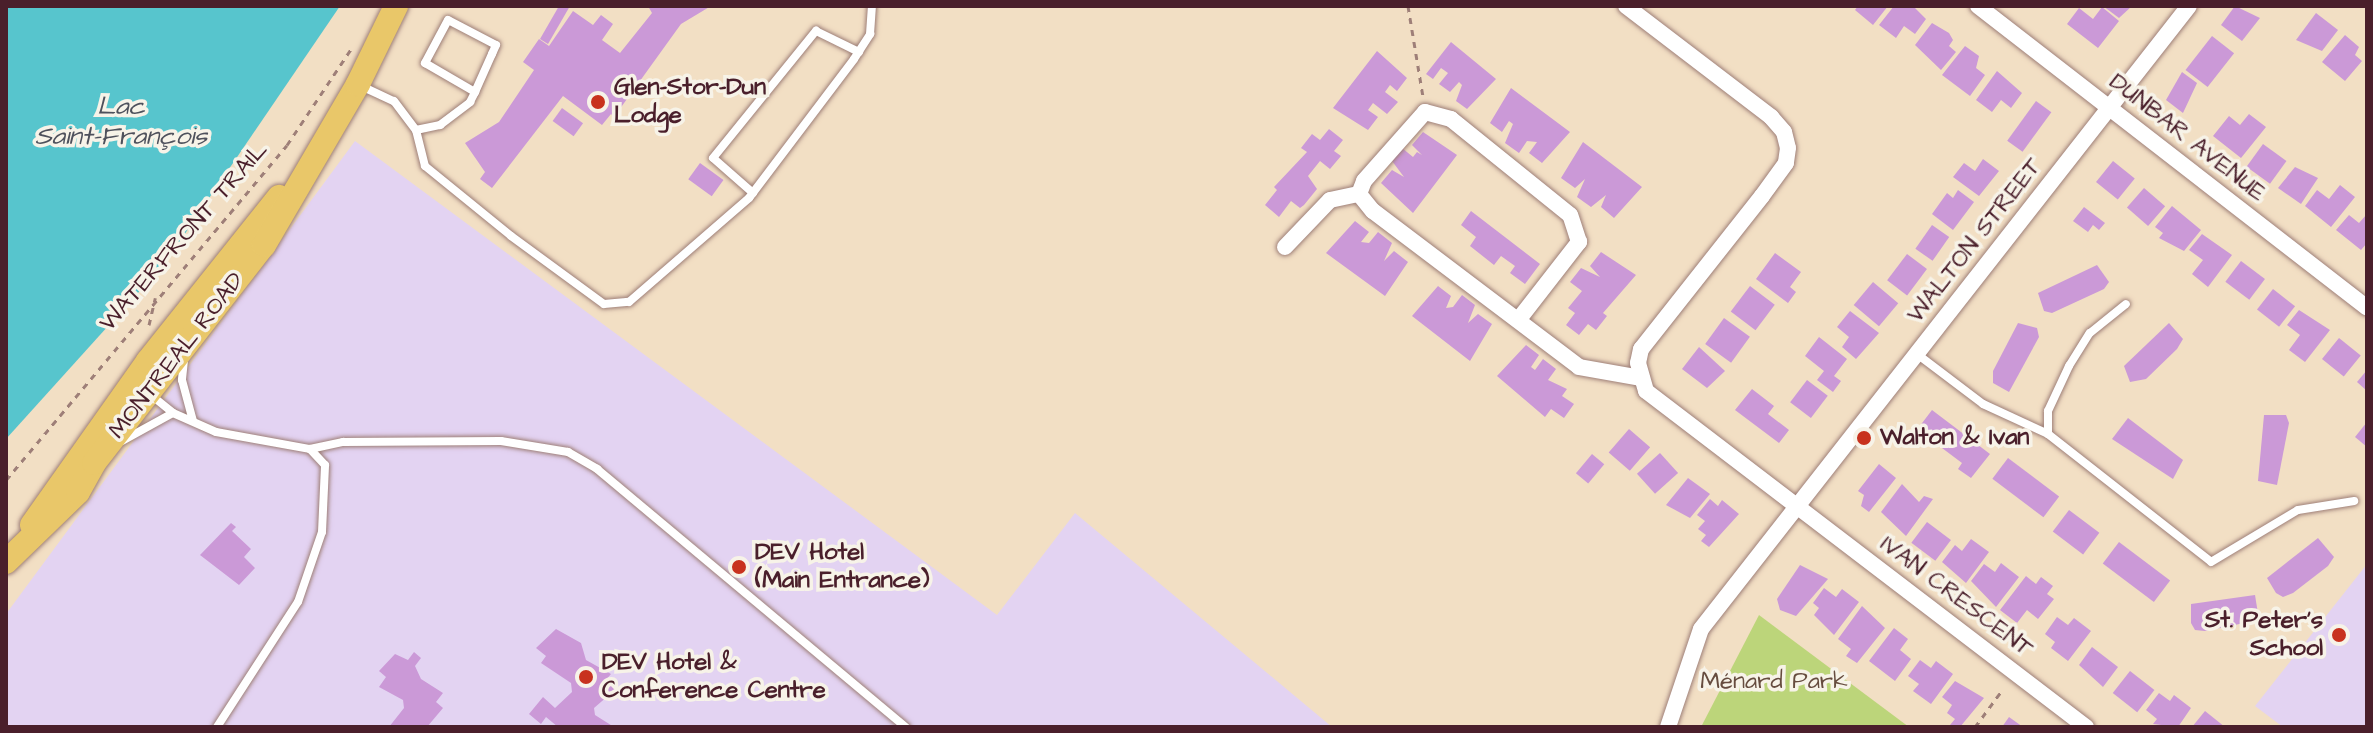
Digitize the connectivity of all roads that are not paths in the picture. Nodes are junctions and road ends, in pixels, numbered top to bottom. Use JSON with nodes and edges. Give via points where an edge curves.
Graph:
{"nodes":[{"id":1,"x":396,"y":6,"type":"edge"},
{"id":2,"x":872,"y":6,"type":"edge"},
{"id":3,"x":1626,"y":6,"type":"edge"},
{"id":4,"x":1978,"y":6,"type":"edge"},
{"id":5,"x":2189,"y":6,"type":"edge"},
{"id":6,"x":859,"y":52,"type":"junction"},
{"id":7,"x":358,"y":84,"type":"junction"},
{"id":8,"x":475,"y":92,"type":"junction"},
{"id":9,"x":2110,"y":109,"type":"junction"},
{"id":10,"x":416,"y":130,"type":"junction"},
{"id":11,"x":317,"y":152,"type":"junction"},
{"id":12,"x":753,"y":193,"type":"junction"},
{"id":13,"x":1359,"y":194,"type":"junction"},
{"id":14,"x":1285,"y":247,"type":"dead end"},
{"id":15,"x":2126,"y":304,"type":"dead end"},
{"id":16,"x":2367,"y":308,"type":"edge"},
{"id":17,"x":1519,"y":319,"type":"junction"},
{"id":18,"x":186,"y":342,"type":"junction"},
{"id":19,"x":1916,"y":353,"type":"junction"},
{"id":20,"x":1641,"y":378,"type":"junction"},
{"id":21,"x":141,"y":386,"type":"junction"},
{"id":22,"x":173,"y":413,"type":"junction"},
{"id":23,"x":193,"y":421,"type":"junction"},
{"id":24,"x":2048,"y":434,"type":"junction"},
{"id":25,"x":310,"y":449,"type":"junction"},
{"id":26,"x":78,"y":492,"type":"junction"},
{"id":27,"x":2354,"y":501,"type":"dead end"},
{"id":28,"x":1797,"y":506,"type":"junction"},
{"id":29,"x":13,"y":554,"type":"edge"},
{"id":30,"x":217,"y":727,"type":"edge"},
{"id":31,"x":906,"y":727,"type":"edge"},
{"id":32,"x":1668,"y":727,"type":"edge"},
{"id":33,"x":2086,"y":727,"type":"edge"}],
"edges":[{"from":1,"to":7,"type":"main road","name":"MONTREAL ROAD"},
{"from":2,"to":6,"type":"lane","via":[[870,34]]},
{"from":3,"to":20,"type":"street","via":[[1771,117],[1784,132],[1788,148],[1786,163],[1762,196],[1641,349]]},
{"from":4,"to":9,"type":"street","name":"DUNBAR AVENUE"},
{"from":5,"to":9,"type":"street","name":"WALTON STREET"},
{"from":6,"to":12,"type":"lane"},
{"from":6,"to":12,"type":"lane","via":[[816,31],[713,158]]},
{"from":7,"to":10,"type":"lane","via":[[394,101]]},
{"from":7,"to":11,"type":"main road","name":"MONTREAL ROAD"},
{"from":8,"to":8,"type":"lane","via":[[496,45],[448,20],[425,63]]},
{"from":8,"to":10,"type":"lane","via":[[440,125]]},
{"from":9,"to":16,"type":"street","name":"DUNBAR AVENUE"},
{"from":9,"to":19,"type":"street","name":"WALTON STREET"},
{"from":10,"to":12,"type":"lane","via":[[425,166],[604,304],[629,302]]},
{"from":11,"to":18,"type":"main road","name":"MONTREAL ROAD","via":[[264,245]]},
{"from":11,"to":21,"type":"main road","name":"MONTREAL ROAD","via":[[228,257]]},
{"from":13,"to":14,"type":"street","via":[[1330,200]]},
{"from":13,"to":17,"type":"street","via":[[1373,211]]},
{"from":13,"to":17,"type":"street","via":[[1364,181],[1425,112],[1451,119],[1570,215],[1579,242]]},
{"from":15,"to":24,"type":"lane","via":[[2090,333],[2069,366],[2048,411]]},
{"from":17,"to":20,"type":"street","via":[[1579,367]]},
{"from":18,"to":21,"type":"main road","name":"MONTREAL ROAD"},
{"from":18,"to":23,"type":"lane","via":[[182,380]]},
{"from":19,"to":24,"type":"lane","via":[[1983,404]]},
{"from":19,"to":28,"type":"street","name":"WALTON STREET"},
{"from":20,"to":28,"type":"street","name":"IVAN CRESCENT","via":[[1656,400]]},
{"from":21,"to":22,"type":"lane"},
{"from":21,"to":26,"type":"main road","name":"MONTREAL ROAD"},
{"from":21,"to":29,"type":"main road","name":"MONTREAL ROAD","via":[[49,494]]},
{"from":22,"to":23,"type":"lane"},
{"from":22,"to":26,"type":"lane","via":[[123,439]]},
{"from":23,"to":25,"type":"lane","via":[[216,432]]},
{"from":24,"to":27,"type":"lane","via":[[2211,562],[2298,510]]},
{"from":25,"to":30,"type":"lane","via":[[325,465],[322,532],[298,602]]},
{"from":25,"to":31,"type":"lane","via":[[343,442],[501,441],[568,452],[597,469]]},
{"from":26,"to":29,"type":"main road","name":"MONTREAL ROAD"},
{"from":28,"to":32,"type":"street","name":"WALTON STREET","via":[[1701,629]]},
{"from":28,"to":33,"type":"street","name":"IVAN CRESCENT"}]}
